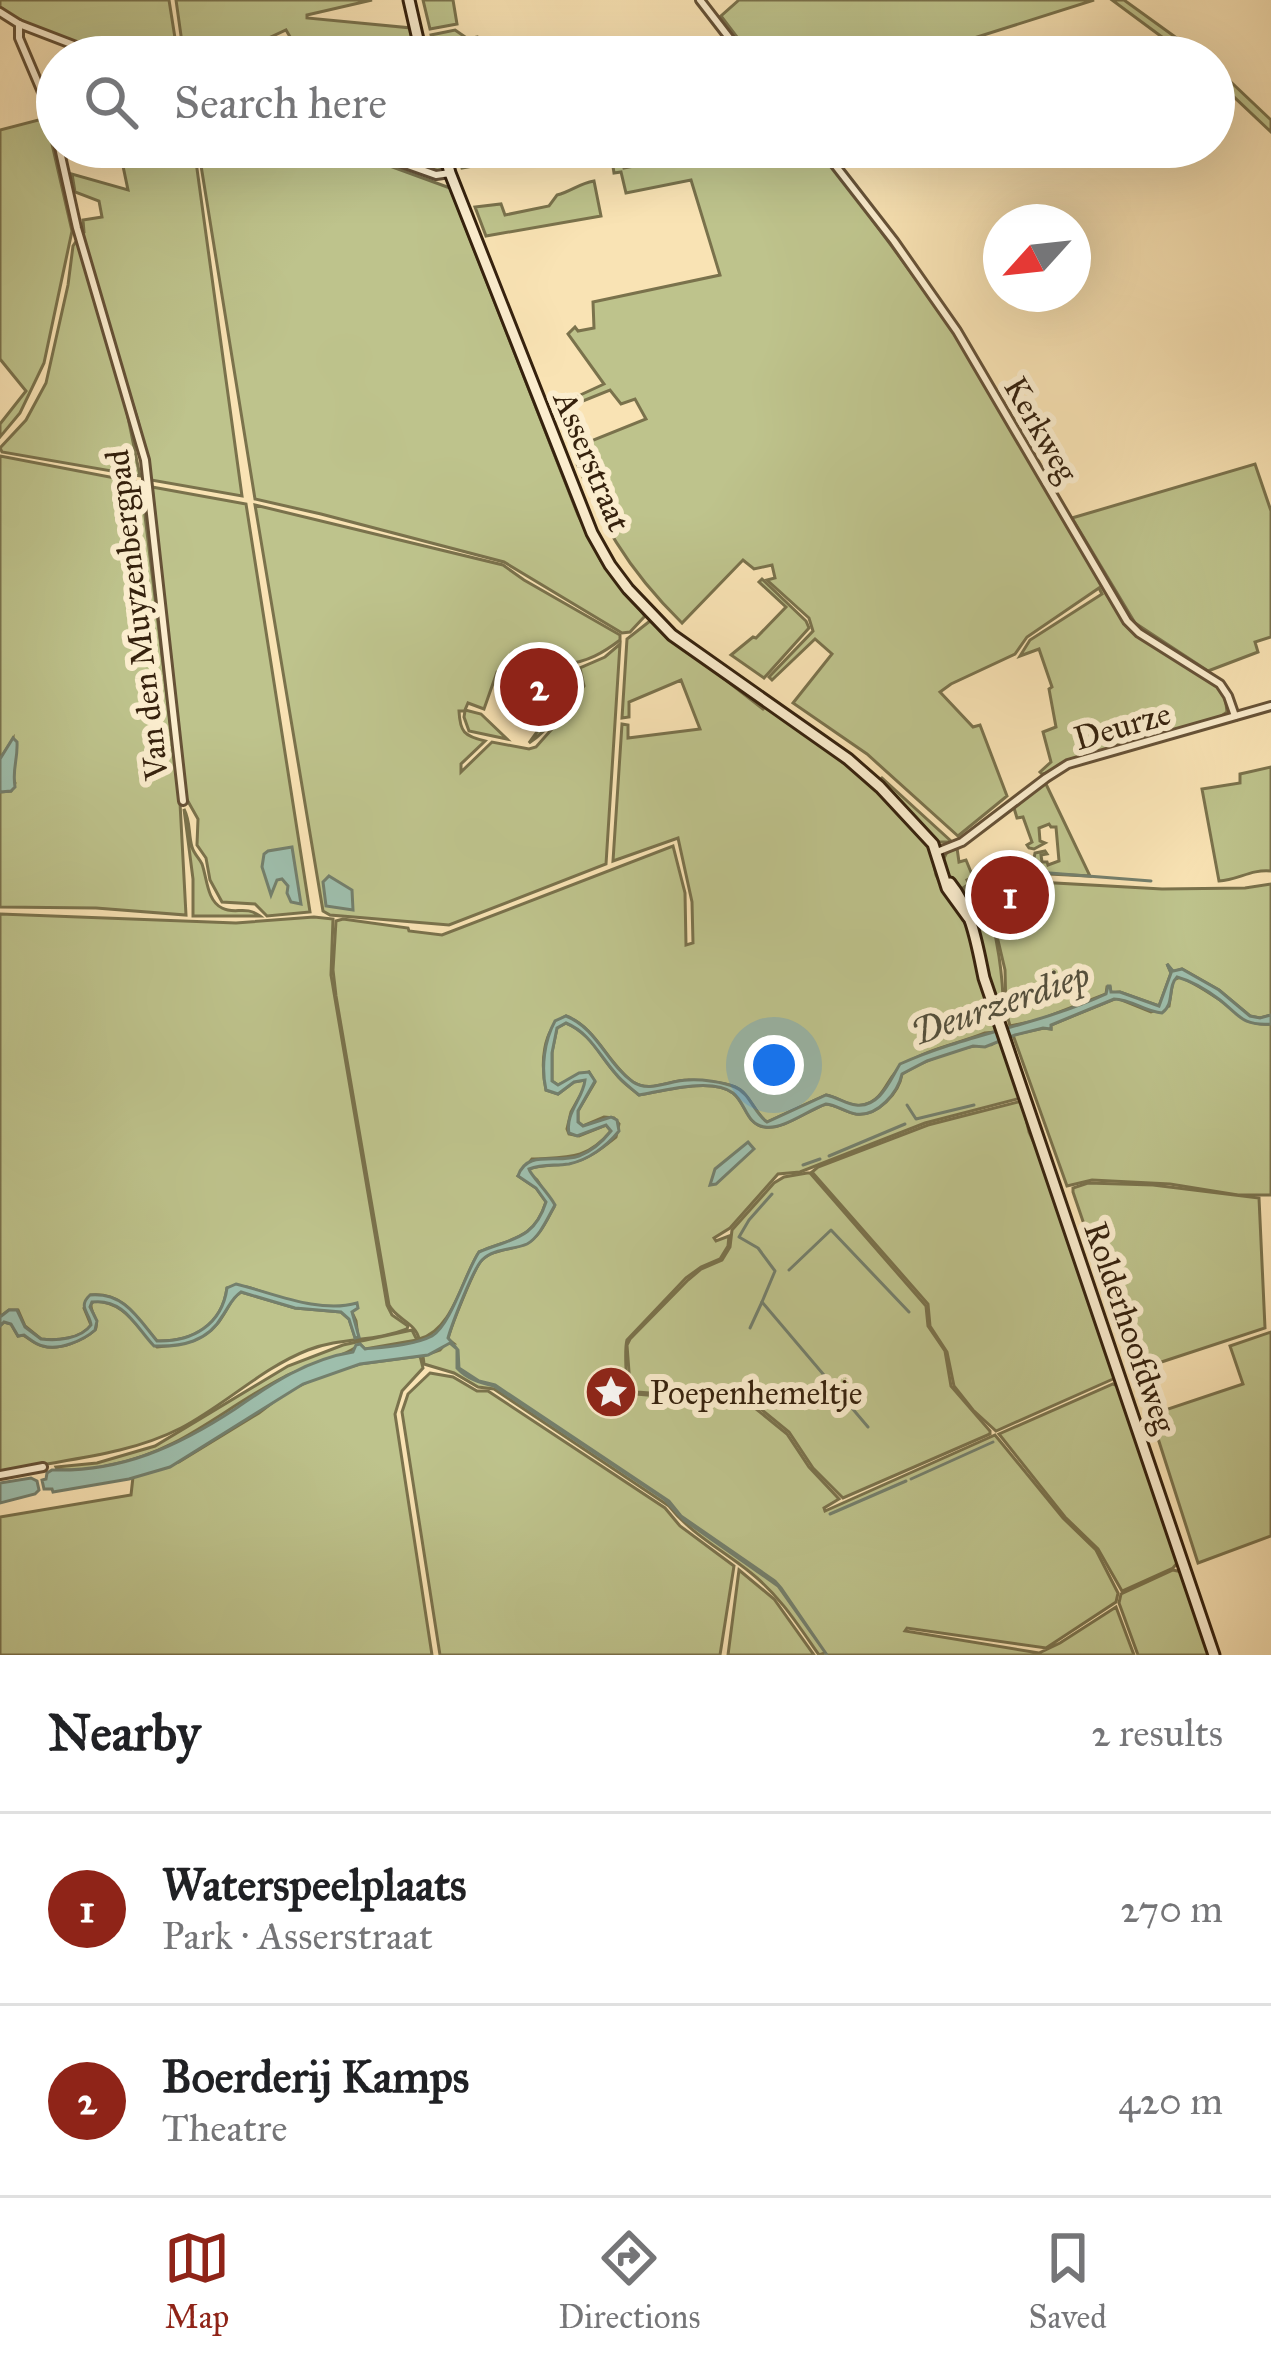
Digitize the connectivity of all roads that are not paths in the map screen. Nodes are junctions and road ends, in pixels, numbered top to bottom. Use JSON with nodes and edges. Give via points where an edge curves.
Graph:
{"nodes":[{"id":1,"x":410,"y":0,"type":"edge"},
{"id":2,"x":700,"y":0,"type":"edge"},
{"id":3,"x":0,"y":12,"type":"edge"},
{"id":4,"x":19,"y":24,"type":"junction"},
{"id":5,"x":50,"y":36,"type":"edge"},
{"id":6,"x":418,"y":36,"type":"edge"},
{"id":7,"x":728,"y":36,"type":"edge"},
{"id":8,"x":36,"y":77,"type":"edge"},
{"id":9,"x":63,"y":168,"type":"edge"},
{"id":10,"x":416,"y":168,"type":"edge"},
{"id":11,"x":449,"y":168,"type":"edge"},
{"id":12,"x":837,"y":168,"type":"edge"},
{"id":13,"x":450,"y":173,"type":"junction"},
{"id":14,"x":1271,"y":706,"type":"edge"},
{"id":15,"x":1234,"y":716,"type":"junction"},
{"id":16,"x":183,"y":801,"type":"dead end"},
{"id":17,"x":937,"y":852,"type":"junction"},
{"id":18,"x":999,"y":1021,"type":"joint"},
{"id":19,"x":43,"y":1467,"type":"dead end"},
{"id":20,"x":0,"y":1475,"type":"edge"},
{"id":21,"x":1214,"y":1655,"type":"edge"}],
"edges":[{"from":1,"to":6,"type":"main road"},
{"from":2,"to":7,"type":"street"},
{"from":3,"to":4,"type":"street"},
{"from":4,"to":5,"type":"street"},
{"from":4,"to":8,"type":"street","name":"Van den Muyzenbergpad"},
{"from":9,"to":16,"type":"street","name":"Van den Muyzenbergpad","via":[[145,460]]},
{"from":10,"to":13,"type":"street"},
{"from":11,"to":13,"type":"main road","name":"Asserstraat"},
{"from":12,"to":15,"type":"street","name":"Kerkweg","via":[[957,331],[1127,621],[1220,684]]},
{"from":13,"to":17,"type":"main road","name":"Asserstraat","via":[[610,566],[672,635],[848,759]]},
{"from":14,"to":15,"type":"street","name":"Deurze"},
{"from":15,"to":17,"type":"street","name":"Deurze","via":[[1068,764]]},
{"from":17,"to":18,"type":"main road","name":"Asserstraat","via":[[968,916]]},
{"from":18,"to":21,"type":"main road","name":"Rolderhoofdweg"},
{"from":19,"to":20,"type":"street"}]}
